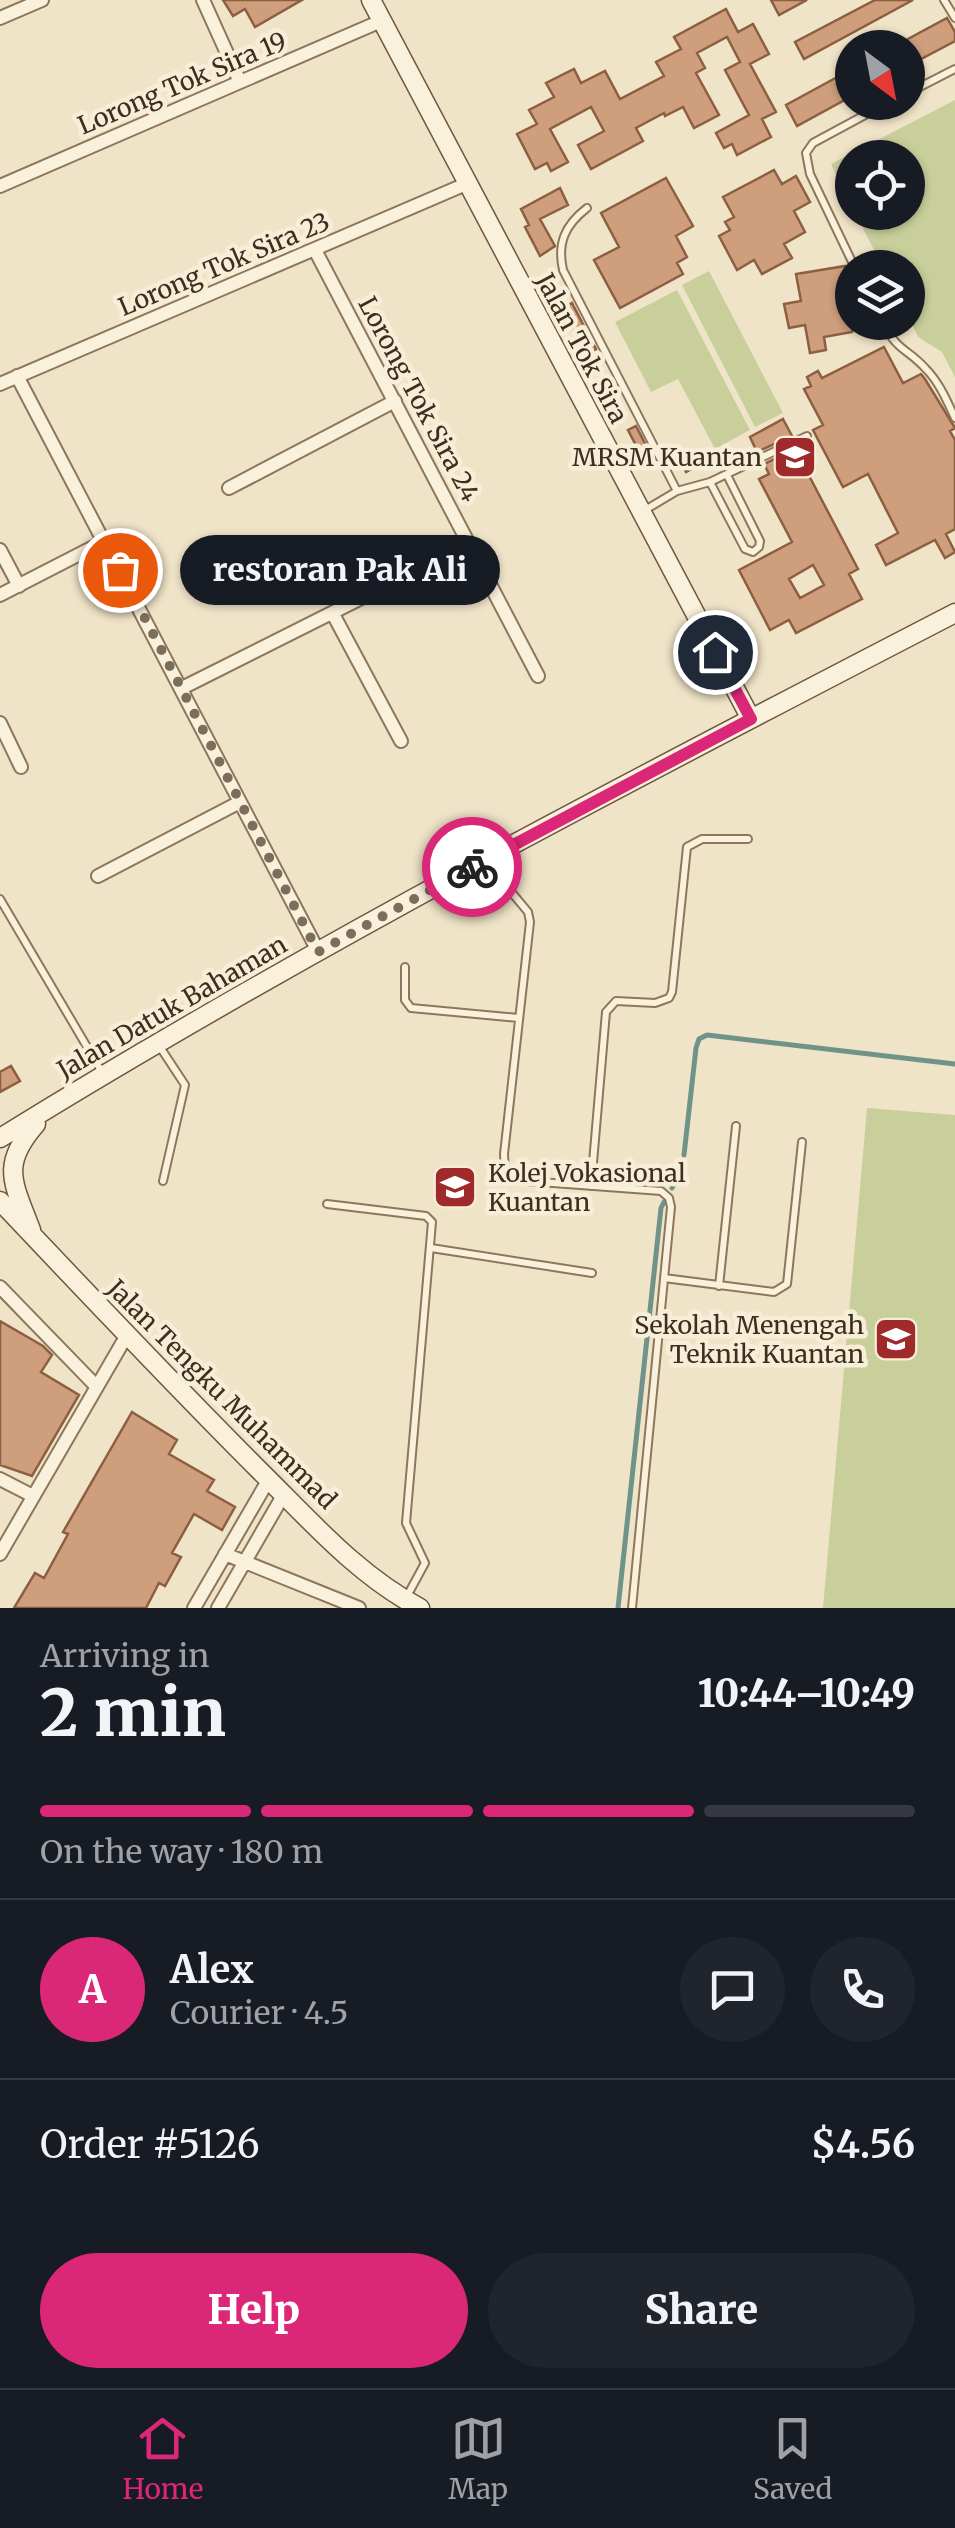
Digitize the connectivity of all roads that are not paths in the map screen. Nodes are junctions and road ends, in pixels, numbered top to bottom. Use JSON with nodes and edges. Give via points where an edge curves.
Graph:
{"nodes":[{"id":1,"x":42,"y":0,"type":"edge"},
{"id":2,"x":203,"y":0,"type":"edge"},
{"id":3,"x":371,"y":0,"type":"edge"},
{"id":4,"x":944,"y":0,"type":"edge"},
{"id":5,"x":0,"y":18,"type":"edge"},
{"id":6,"x":955,"y":18,"type":"edge"},
{"id":7,"x":381,"y":22,"type":"junction"},
{"id":8,"x":955,"y":68,"type":"edge"},
{"id":9,"x":240,"y":82,"type":"junction"},
{"id":10,"x":925,"y":84,"type":"edge"},
{"id":11,"x":855,"y":120,"type":"edge"},
{"id":12,"x":466,"y":184,"type":"junction"},
{"id":13,"x":0,"y":186,"type":"edge"},
{"id":14,"x":587,"y":208,"type":"dead end"},
{"id":15,"x":315,"y":250,"type":"junction"},
{"id":16,"x":846,"y":250,"type":"edge"},
{"id":17,"x":892,"y":340,"type":"edge"},
{"id":18,"x":17,"y":376,"type":"junction"},
{"id":19,"x":0,"y":384,"type":"edge"},
{"id":20,"x":395,"y":401,"type":"junction"},
{"id":21,"x":955,"y":418,"type":"edge"},
{"id":22,"x":806,"y":436,"type":"dead end"},
{"id":23,"x":726,"y":475,"type":"junction"},
{"id":24,"x":710,"y":482,"type":"junction"},
{"id":25,"x":229,"y":488,"type":"dead end"},
{"id":26,"x":678,"y":491,"type":"junction"},
{"id":27,"x":641,"y":512,"type":"junction"},
{"id":28,"x":104,"y":541,"type":"junction"},
{"id":29,"x":470,"y":544,"type":"junction"},
{"id":30,"x":0,"y":550,"type":"edge"},
{"id":31,"x":19,"y":586,"type":"junction"},
{"id":32,"x":0,"y":595,"type":"edge"},
{"id":33,"x":955,"y":613,"type":"edge"},
{"id":34,"x":333,"y":614,"type":"junction"},
{"id":35,"x":538,"y":676,"type":"dead end"},
{"id":36,"x":182,"y":688,"type":"junction"},
{"id":37,"x":751,"y":719,"type":"junction"},
{"id":38,"x":0,"y":724,"type":"edge"},
{"id":39,"x":401,"y":741,"type":"dead end"},
{"id":40,"x":20,"y":766,"type":"dead end"},
{"id":41,"x":240,"y":802,"type":"junction"},
{"id":42,"x":748,"y":838,"type":"dead end"},
{"id":43,"x":484,"y":860,"type":"junction"},
{"id":44,"x":98,"y":876,"type":"dead end"},
{"id":45,"x":0,"y":899,"type":"edge"},
{"id":46,"x":318,"y":952,"type":"junction"},
{"id":47,"x":406,"y":968,"type":"dead end"},
{"id":48,"x":518,"y":1018,"type":"junction"},
{"id":49,"x":158,"y":1043,"type":"junction"},
{"id":50,"x":103,"y":1074,"type":"junction"},
{"id":51,"x":54,"y":1105,"type":"junction"},
{"id":52,"x":736,"y":1126,"type":"dead end"},
{"id":53,"x":0,"y":1138,"type":"edge"},
{"id":54,"x":802,"y":1142,"type":"dead end"},
{"id":55,"x":163,"y":1182,"type":"dead end"},
{"id":56,"x":591,"y":1186,"type":"junction"},
{"id":57,"x":0,"y":1202,"type":"edge"},
{"id":58,"x":327,"y":1204,"type":"dead end"},
{"id":59,"x":34,"y":1238,"type":"junction"},
{"id":60,"x":431,"y":1248,"type":"junction"},
{"id":61,"x":592,"y":1273,"type":"dead end"},
{"id":62,"x":664,"y":1278,"type":"junction"},
{"id":63,"x":719,"y":1286,"type":"junction"},
{"id":64,"x":0,"y":1288,"type":"edge"},
{"id":65,"x":127,"y":1335,"type":"junction"},
{"id":66,"x":96,"y":1386,"type":"junction"},
{"id":67,"x":0,"y":1478,"type":"edge"},
{"id":68,"x":269,"y":1479,"type":"junction"},
{"id":69,"x":284,"y":1494,"type":"junction"},
{"id":70,"x":33,"y":1496,"type":"junction"},
{"id":71,"x":0,"y":1554,"type":"edge"},
{"id":72,"x":225,"y":1554,"type":"junction"},
{"id":73,"x":244,"y":1562,"type":"junction"},
{"id":74,"x":412,"y":1604,"type":"edge"},
{"id":75,"x":194,"y":1608,"type":"edge"},
{"id":76,"x":218,"y":1608,"type":"edge"},
{"id":77,"x":359,"y":1608,"type":"edge"},
{"id":78,"x":632,"y":1608,"type":"edge"}],
"edges":[{"from":1,"to":5,"type":"street"},
{"from":2,"to":9,"type":"street"},
{"from":3,"to":7,"type":"street","name":"Jalan Tok Sira"},
{"from":4,"to":6,"type":"lane"},
{"from":7,"to":9,"type":"street","name":"Lorong Tok Sira 19"},
{"from":7,"to":12,"type":"street","name":"Jalan Tok Sira"},
{"from":8,"to":10,"type":"lane"},
{"from":9,"to":13,"type":"street","name":"Lorong Tok Sira 19"},
{"from":11,"to":16,"type":"lane","via":[[806,153]]},
{"from":12,"to":15,"type":"street","name":"Lorong Tok Sira 23"},
{"from":12,"to":27,"type":"street","name":"Jalan Tok Sira"},
{"from":14,"to":26,"type":"lane","via":[[565,231],[563,270]]},
{"from":15,"to":18,"type":"street","name":"Lorong Tok Sira 23"},
{"from":15,"to":20,"type":"street","name":"Lorong Tok Sira 24"},
{"from":17,"to":21,"type":"lane","via":[[932,375]]},
{"from":18,"to":19,"type":"street","name":"Lorong Tok Sira 23"},
{"from":18,"to":28,"type":"street"},
{"from":20,"to":25,"type":"street"},
{"from":20,"to":29,"type":"street","name":"Lorong Tok Sira 24"},
{"from":22,"to":23,"type":"lane"},
{"from":23,"to":24,"type":"lane"},
{"from":23,"to":24,"type":"lane","via":[[760,541],[756,550],[746,549]]},
{"from":24,"to":26,"type":"lane"},
{"from":26,"to":27,"type":"lane"},
{"from":27,"to":37,"type":"street","name":"Jalan Tok Sira"},
{"from":28,"to":31,"type":"street"},
{"from":28,"to":36,"type":"street"},
{"from":29,"to":34,"type":"street"},
{"from":29,"to":35,"type":"street","name":"Lorong Tok Sira 24"},
{"from":30,"to":31,"type":"street"},
{"from":31,"to":32,"type":"street"},
{"from":33,"to":37,"type":"street","name":"Jalan Datuk Bahaman"},
{"from":34,"to":36,"type":"street"},
{"from":34,"to":39,"type":"street"},
{"from":36,"to":41,"type":"street"},
{"from":37,"to":43,"type":"street","name":"Jalan Datuk Bahaman"},
{"from":38,"to":40,"type":"street"},
{"from":41,"to":44,"type":"street"},
{"from":41,"to":46,"type":"street"},
{"from":42,"to":56,"type":"lane","via":[[702,839],[686,847],[672,992],[654,1003],[616,1001],[606,1012]]},
{"from":43,"to":46,"type":"street","name":"Jalan Datuk Bahaman"},
{"from":43,"to":48,"type":"lane","via":[[528,912]]},
{"from":45,"to":50,"type":"lane"},
{"from":46,"to":49,"type":"street","name":"Jalan Datuk Bahaman"},
{"from":47,"to":48,"type":"lane","via":[[404,1000],[411,1008]]},
{"from":48,"to":56,"type":"lane","via":[[505,1173],[513,1180]]},
{"from":49,"to":50,"type":"street","name":"Jalan Datuk Bahaman"},
{"from":49,"to":55,"type":"lane","via":[[185,1085]]},
{"from":50,"to":51,"type":"street","name":"Jalan Datuk Bahaman"},
{"from":51,"to":53,"type":"street","name":"Jalan Datuk Bahaman"},
{"from":51,"to":59,"type":"street","via":[[10,1156],[10,1174]]},
{"from":52,"to":63,"type":"lane"},
{"from":54,"to":63,"type":"lane","via":[[787,1284],[774,1292]]},
{"from":56,"to":62,"type":"lane","via":[[660,1191],[669,1198]]},
{"from":57,"to":59,"type":"street","name":"Jalan Tengku Muhammad"},
{"from":58,"to":60,"type":"lane","via":[[426,1216],[432,1222]]},
{"from":59,"to":65,"type":"street","name":"Jalan Tengku Muhammad"},
{"from":60,"to":61,"type":"lane"},
{"from":60,"to":74,"type":"lane","via":[[406,1523],[425,1562]]},
{"from":62,"to":63,"type":"lane"},
{"from":62,"to":78,"type":"lane"},
{"from":64,"to":66,"type":"street"},
{"from":65,"to":66,"type":"street"},
{"from":65,"to":68,"type":"street","name":"Jalan Tengku Muhammad"},
{"from":66,"to":70,"type":"street"},
{"from":67,"to":70,"type":"street"},
{"from":68,"to":69,"type":"street","name":"Jalan Tengku Muhammad"},
{"from":68,"to":72,"type":"street"},
{"from":69,"to":73,"type":"street"},
{"from":69,"to":74,"type":"street","name":"Jalan Tengku Muhammad","via":[[356,1564]]},
{"from":70,"to":71,"type":"street"},
{"from":72,"to":73,"type":"street"},
{"from":72,"to":75,"type":"street"},
{"from":73,"to":76,"type":"street"},
{"from":73,"to":77,"type":"street"}]}
